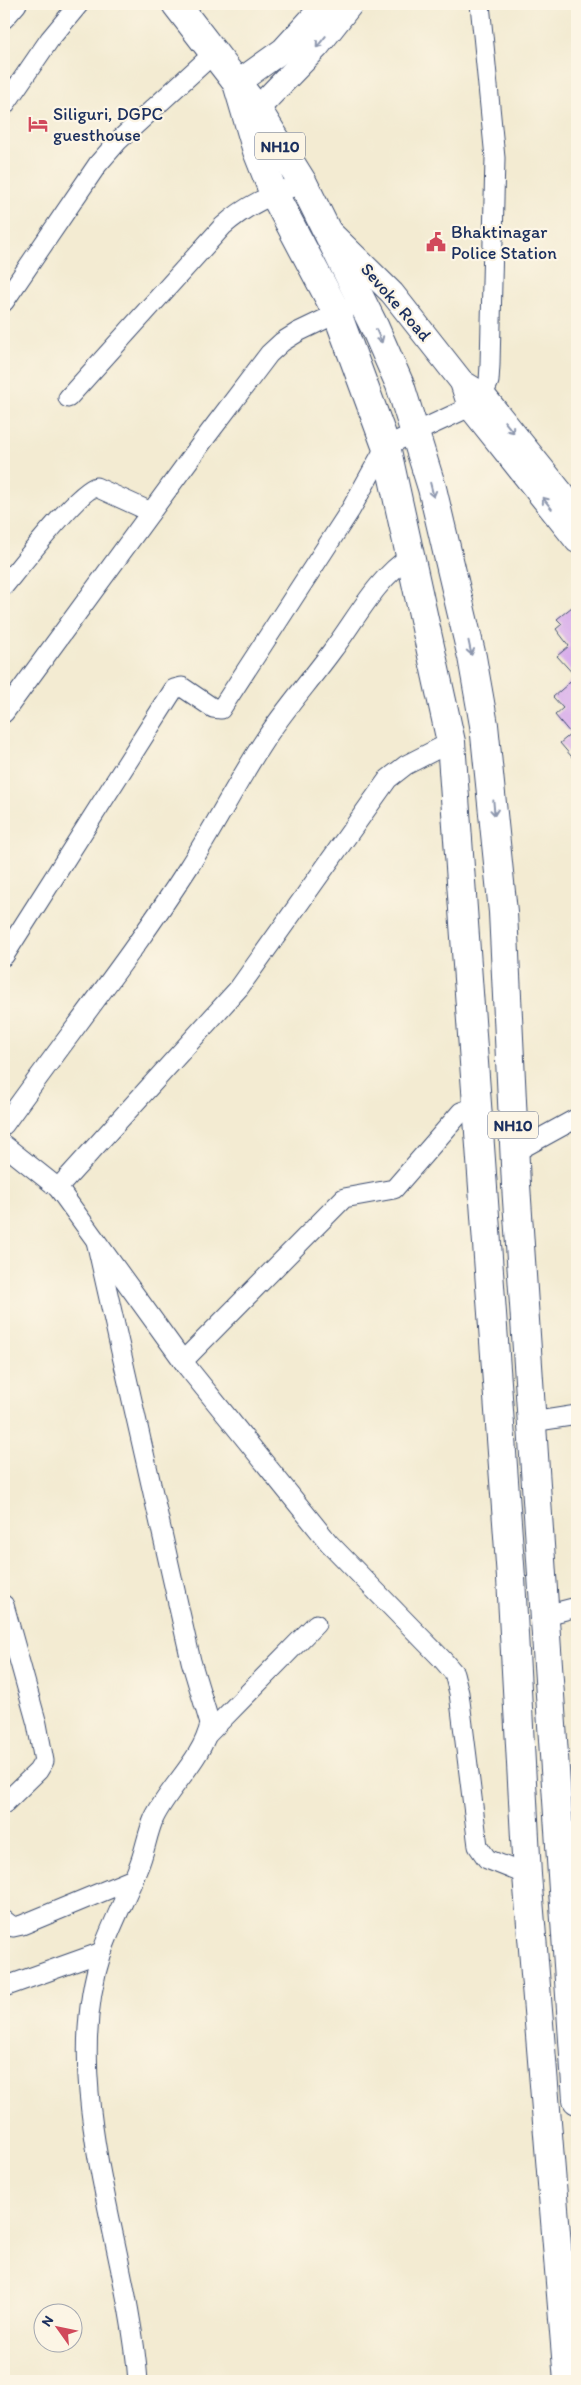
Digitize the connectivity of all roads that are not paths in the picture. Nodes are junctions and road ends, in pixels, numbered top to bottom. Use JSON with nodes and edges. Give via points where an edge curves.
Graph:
{"nodes":[{"id":1,"x":17,"y":4,"type":"edge"},
{"id":2,"x":79,"y":4,"type":"edge"},
{"id":3,"x":176,"y":4,"type":"edge"},
{"id":4,"x":325,"y":4,"type":"edge"},
{"id":5,"x":351,"y":4,"type":"edge"},
{"id":6,"x":480,"y":4,"type":"edge"},
{"id":7,"x":4,"y":19,"type":"edge"},
{"id":8,"x":214,"y":53,"type":"junction"},
{"id":9,"x":237,"y":83,"type":"junction"},
{"id":10,"x":4,"y":106,"type":"edge"},
{"id":11,"x":257,"y":109,"type":"junction"},
{"id":12,"x":303,"y":183,"type":"junction"},
{"id":13,"x":274,"y":194,"type":"junction"},
{"id":14,"x":326,"y":228,"type":"junction"},
{"id":15,"x":362,"y":301,"type":"junction"},
{"id":16,"x":4,"y":302,"type":"edge"},
{"id":17,"x":337,"y":313,"type":"junction"},
{"id":18,"x":68,"y":398,"type":"dead end"},
{"id":19,"x":476,"y":401,"type":"junction"},
{"id":20,"x":415,"y":432,"type":"junction"},
{"id":21,"x":386,"y":446,"type":"junction"},
{"id":22,"x":151,"y":512,"type":"junction"},
{"id":23,"x":577,"y":512,"type":"edge"},
{"id":24,"x":577,"y":541,"type":"edge"},
{"id":25,"x":411,"y":556,"type":"junction"},
{"id":26,"x":4,"y":586,"type":"edge"},
{"id":27,"x":4,"y":713,"type":"edge"},
{"id":28,"x":451,"y":742,"type":"junction"},
{"id":29,"x":4,"y":956,"type":"edge"},
{"id":30,"x":478,"y":1106,"type":"junction"},
{"id":31,"x":577,"y":1118,"type":"edge"},
{"id":32,"x":4,"y":1125,"type":"edge"},
{"id":33,"x":4,"y":1145,"type":"edge"},
{"id":34,"x":515,"y":1152,"type":"junction"},
{"id":35,"x":58,"y":1188,"type":"junction"},
{"id":36,"x":96,"y":1241,"type":"junction"},
{"id":37,"x":183,"y":1361,"type":"junction"},
{"id":38,"x":577,"y":1414,"type":"edge"},
{"id":39,"x":532,"y":1422,"type":"junction"},
{"id":40,"x":4,"y":1605,"type":"edge"},
{"id":41,"x":577,"y":1607,"type":"edge"},
{"id":42,"x":546,"y":1616,"type":"junction"},
{"id":43,"x":316,"y":1624,"type":"dead end"},
{"id":44,"x":208,"y":1734,"type":"junction"},
{"id":45,"x":4,"y":1804,"type":"edge"},
{"id":46,"x":527,"y":1875,"type":"junction"},
{"id":47,"x":133,"y":1879,"type":"junction"},
{"id":48,"x":4,"y":1920,"type":"edge"},
{"id":49,"x":102,"y":1952,"type":"junction"},
{"id":50,"x":4,"y":1987,"type":"edge"},
{"id":51,"x":577,"y":2100,"type":"edge"},
{"id":52,"x":138,"y":2381,"type":"edge"},
{"id":53,"x":568,"y":2381,"type":"edge"}],
"edges":[{"from":1,"to":7,"type":"street"},
{"from":2,"to":10,"type":"street","via":[[50,38]]},
{"from":3,"to":8,"type":"highway","number":"NH10"},
{"from":4,"to":9,"type":"main road","via":[[283,50]]},
{"from":5,"to":11,"type":"main road","one_way":true,"via":[[317,47]]},
{"from":6,"to":19,"type":"street","via":[[495,158],[489,381]]},
{"from":8,"to":9,"type":"highway","number":"NH10"},
{"from":8,"to":16,"type":"street","via":[[108,152]]},
{"from":9,"to":11,"type":"highway","number":"NH10"},
{"from":9,"to":13,"type":"highway","via":[[257,151]]},
{"from":11,"to":12,"type":"highway","number":"NH10"},
{"from":12,"to":13,"type":"street"},
{"from":12,"to":14,"type":"highway","number":"NH10"},
{"from":13,"to":17,"type":"highway"},
{"from":13,"to":18,"type":"street","via":[[241,210],[224,226]]},
{"from":14,"to":15,"type":"highway","number":"NH10"},
{"from":14,"to":19,"type":"main road","name":"Sevoke Road","via":[[392,293]]},
{"from":15,"to":17,"type":"street"},
{"from":15,"to":20,"type":"highway","number":"NH10","one_way":true,"via":[[400,385]]},
{"from":17,"to":21,"type":"highway"},
{"from":17,"to":22,"type":"street","via":[[298,332],[269,354]]},
{"from":19,"to":20,"type":"street"},
{"from":19,"to":23,"type":"main road","name":"Sevoke Road","one_way":true},
{"from":24,"to":19,"type":"main road","name":"Sevoke Road","one_way":true},
{"from":20,"to":21,"type":"street"},
{"from":20,"to":34,"type":"highway","number":"NH10","one_way":true,"via":[[460,598],[484,725],[503,912]]},
{"from":21,"to":25,"type":"highway"},
{"from":21,"to":29,"type":"street","via":[[351,509],[225,705],[216,709],[182,687],[174,689]]},
{"from":22,"to":26,"type":"street","via":[[96,487],[91,488]]},
{"from":22,"to":27,"type":"street"},
{"from":25,"to":28,"type":"highway"},
{"from":25,"to":32,"type":"street","via":[[383,579],[332,652],[288,706],[188,867],[82,1020]]},
{"from":28,"to":30,"type":"highway"},
{"from":28,"to":35,"type":"street","via":[[406,764],[388,779],[239,988]]},
{"from":30,"to":37,"type":"street","via":[[461,1112],[394,1188],[344,1198]]},
{"from":30,"to":46,"type":"highway","via":[[511,1568]]},
{"from":31,"to":34,"type":"street"},
{"from":33,"to":35,"type":"street"},
{"from":34,"to":39,"type":"highway","number":"NH10"},
{"from":35,"to":36,"type":"street"},
{"from":36,"to":37,"type":"street"},
{"from":36,"to":44,"type":"street","via":[[187,1643],[208,1714]]},
{"from":37,"to":46,"type":"street","via":[[329,1543],[454,1673],[478,1846],[487,1859]]},
{"from":38,"to":39,"type":"street"},
{"from":39,"to":42,"type":"highway","number":"NH10"},
{"from":40,"to":45,"type":"street","via":[[38,1724],[44,1761],[38,1772]]},
{"from":41,"to":42,"type":"street"},
{"from":42,"to":51,"type":"highway","number":"NH10"},
{"from":43,"to":44,"type":"street"},
{"from":44,"to":47,"type":"street","via":[[154,1818]]},
{"from":46,"to":53,"type":"highway"},
{"from":47,"to":48,"type":"street","via":[[22,1925],[13,1927]]},
{"from":47,"to":49,"type":"street"},
{"from":49,"to":50,"type":"street"},
{"from":49,"to":52,"type":"street","via":[[88,2015],[87,2063],[108,2217],[131,2326]]}]}
